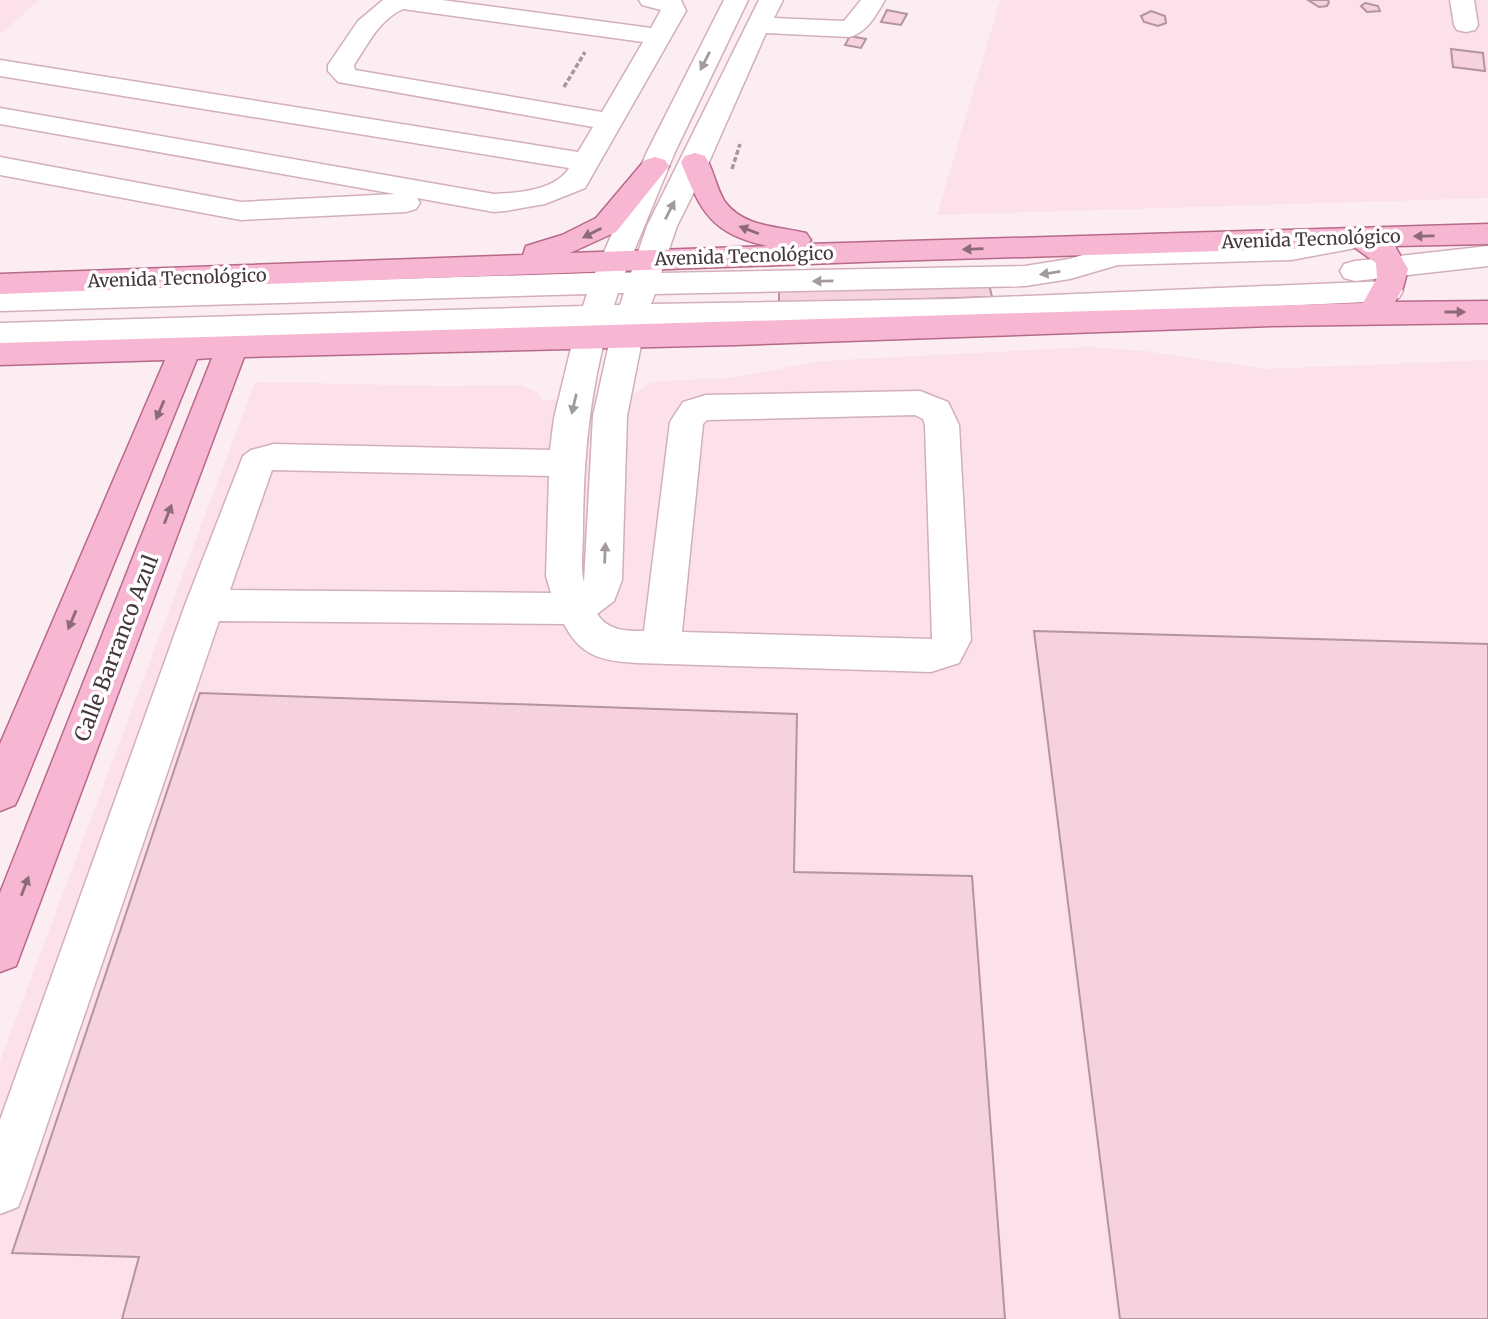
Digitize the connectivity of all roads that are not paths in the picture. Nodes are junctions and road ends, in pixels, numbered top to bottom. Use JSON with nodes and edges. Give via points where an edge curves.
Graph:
{"nodes":[{"id":1,"x":651,"y":0,"type":"edge"},
{"id":2,"x":735,"y":0,"type":"edge"},
{"id":3,"x":771,"y":0,"type":"edge"},
{"id":4,"x":1462,"y":0,"type":"edge"},
{"id":5,"x":865,"y":1,"type":"edge"},
{"id":6,"x":485,"y":6,"type":"edge"},
{"id":7,"x":758,"y":25,"type":"junction"},
{"id":8,"x":1466,"y":25,"type":"dead end"},
{"id":9,"x":654,"y":46,"type":"junction"},
{"id":10,"x":0,"y":68,"type":"edge"},
{"id":11,"x":0,"y":116,"type":"edge"},
{"id":12,"x":610,"y":122,"type":"junction"},
{"id":13,"x":674,"y":123,"type":"junction"},
{"id":14,"x":586,"y":162,"type":"junction"},
{"id":15,"x":695,"y":162,"type":"junction"},
{"id":16,"x":0,"y":166,"type":"edge"},
{"id":17,"x":655,"y":166,"type":"junction"},
{"id":18,"x":441,"y":194,"type":"junction"},
{"id":19,"x":1488,"y":234,"type":"edge"},
{"id":20,"x":1360,"y":238,"type":"junction"},
{"id":21,"x":888,"y":251,"type":"junction"},
{"id":22,"x":1488,"y":256,"type":"edge"},
{"id":23,"x":485,"y":268,"type":"junction"},
{"id":24,"x":646,"y":271,"type":"junction"},
{"id":25,"x":609,"y":272,"type":"junction"},
{"id":26,"x":0,"y":284,"type":"edge"},
{"id":27,"x":1385,"y":290,"type":"junction"},
{"id":28,"x":0,"y":301,"type":"edge"},
{"id":29,"x":1116,"y":310,"type":"junction"},
{"id":30,"x":1488,"y":312,"type":"edge"},
{"id":31,"x":629,"y":326,"type":"junction"},
{"id":32,"x":592,"y":327,"type":"junction"},
{"id":33,"x":0,"y":334,"type":"edge"},
{"id":34,"x":186,"y":347,"type":"junction"},
{"id":35,"x":232,"y":347,"type":"junction"},
{"id":36,"x":0,"y":354,"type":"edge"},
{"id":37,"x":568,"y":463,"type":"junction"},
{"id":38,"x":204,"y":605,"type":"junction"},
{"id":39,"x":577,"y":609,"type":"junction"},
{"id":40,"x":661,"y":648,"type":"junction"},
{"id":41,"x":0,"y":792,"type":"edge"},
{"id":42,"x":0,"y":950,"type":"edge"},
{"id":43,"x":0,"y":1189,"type":"edge"}],
"edges":[{"from":1,"to":9,"type":"street","via":[[672,5],[674,11]]},
{"from":2,"to":13,"type":"street","one_way":true},
{"from":3,"to":7,"type":"street"},
{"from":4,"to":8,"type":"street"},
{"from":5,"to":7,"type":"street","via":[[856,25],[849,29]]},
{"from":6,"to":9,"type":"street"},
{"from":6,"to":12,"type":"street","via":[[391,3],[360,38],[341,71],[346,76]]},
{"from":7,"to":15,"type":"street"},
{"from":9,"to":12,"type":"street"},
{"from":9,"to":13,"type":"street","via":[[666,65],[641,109],[643,116]]},
{"from":10,"to":14,"type":"street"},
{"from":11,"to":18,"type":"street"},
{"from":12,"to":14,"type":"street"},
{"from":13,"to":17,"type":"street"},
{"from":14,"to":18,"type":"street","via":[[575,183],[545,197],[494,203]]},
{"from":21,"to":15,"type":"main road","one_way":true,"via":[[767,237],[744,230],[714,206]]},
{"from":24,"to":15,"type":"street","one_way":true,"via":[[662,226]]},
{"from":16,"to":18,"type":"street","via":[[241,211],[424,202]]},
{"from":17,"to":23,"type":"main road","one_way":true,"via":[[598,230]]},
{"from":17,"to":25,"type":"street"},
{"from":19,"to":20,"type":"main road","name":"Avenida Tecnológico","one_way":true},
{"from":20,"to":21,"type":"main road","name":"Avenida Tecnológico","one_way":true},
{"from":20,"to":24,"type":"street","one_way":true,"via":[[1291,250],[1116,255],[1070,270],[1025,276],[710,284]]},
{"from":20,"to":27,"type":"main road","via":[[1389,256]]},
{"from":21,"to":24,"type":"main road","name":"Avenida Tecnológico"},
{"from":22,"to":27,"type":"street"},
{"from":23,"to":25,"type":"main road","name":"Avenida Tecnológico"},
{"from":23,"to":26,"type":"main road","name":"Avenida Tecnológico"},
{"from":24,"to":25,"type":"street"},
{"from":24,"to":31,"type":"street"},
{"from":25,"to":28,"type":"street"},
{"from":25,"to":32,"type":"street"},
{"from":27,"to":29,"type":"main road"},
{"from":27,"to":29,"type":"street","via":[[1349,272],[1133,276],[1107,284],[1105,292]]},
{"from":27,"to":30,"type":"main road","one_way":true},
{"from":29,"to":31,"type":"main road"},
{"from":31,"to":32,"type":"main road"},
{"from":39,"to":31,"type":"street","one_way":true,"via":[[601,590],[604,580],[610,416]]},
{"from":32,"to":33,"type":"street"},
{"from":32,"to":35,"type":"main road"},
{"from":32,"to":37,"type":"street","one_way":true,"via":[[571,418]]},
{"from":34,"to":35,"type":"main road"},
{"from":34,"to":36,"type":"main road"},
{"from":34,"to":41,"type":"main road","one_way":true},
{"from":42,"to":35,"type":"main road","name":"Calle Barranco Azul","one_way":true},
{"from":37,"to":38,"type":"street","via":[[263,459],[255,465]]},
{"from":37,"to":39,"type":"street","via":[[564,576]]},
{"from":38,"to":39,"type":"street"},
{"from":38,"to":43,"type":"street"},
{"from":39,"to":40,"type":"street","via":[[586,631],[596,640],[614,647]]},
{"from":40,"to":40,"type":"street","via":[[945,652],[952,640],[942,425],[936,411],[920,403],[753,405],[695,411],[687,422]]}]}
